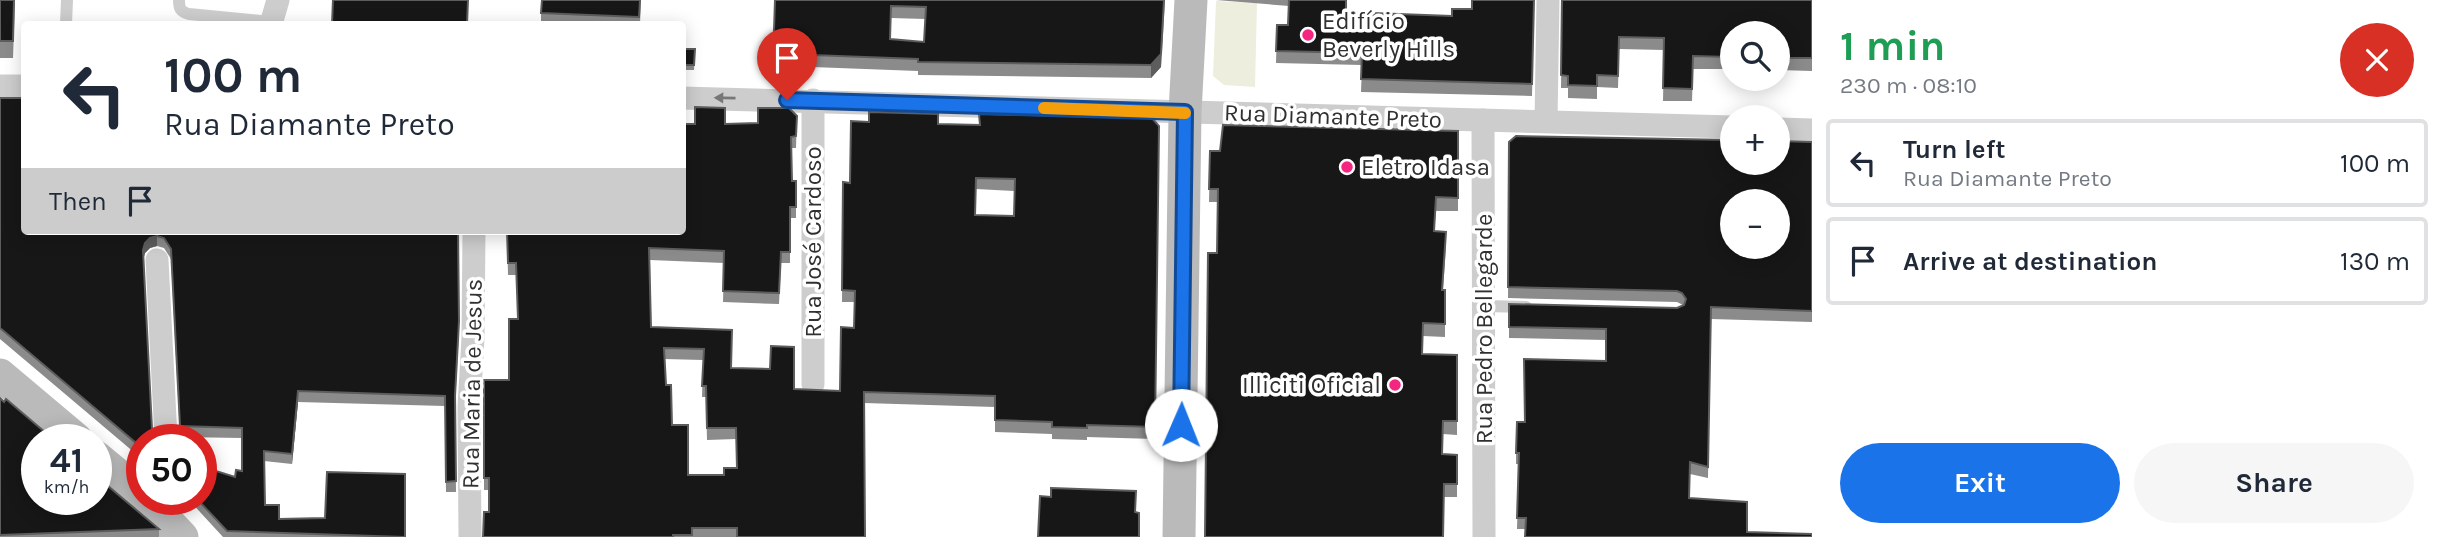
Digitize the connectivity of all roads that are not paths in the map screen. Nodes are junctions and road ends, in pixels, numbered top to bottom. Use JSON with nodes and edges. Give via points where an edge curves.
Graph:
{"nodes":[{"id":1,"x":67,"y":0,"type":"edge"},
{"id":2,"x":179,"y":0,"type":"edge"},
{"id":3,"x":278,"y":0,"type":"edge"},
{"id":4,"x":1191,"y":0,"type":"edge"},
{"id":5,"x":1548,"y":0,"type":"edge"},
{"id":6,"x":66,"y":21,"type":"edge"},
{"id":7,"x":253,"y":21,"type":"edge"},
{"id":8,"x":272,"y":21,"type":"edge"},
{"id":9,"x":0,"y":86,"type":"edge"},
{"id":10,"x":21,"y":86,"type":"edge"},
{"id":11,"x":686,"y":97,"type":"edge"},
{"id":12,"x":813,"y":100,"type":"junction"},
{"id":13,"x":1185,"y":112,"type":"junction"},
{"id":14,"x":1483,"y":120,"type":"junction"},
{"id":15,"x":1546,"y":121,"type":"junction"},
{"id":16,"x":1720,"y":127,"type":"edge"},
{"id":17,"x":1790,"y":129,"type":"edge"},
{"id":18,"x":1812,"y":130,"type":"edge"},
{"id":19,"x":474,"y":235,"type":"edge"},
{"id":20,"x":157,"y":260,"type":"dead end"},
{"id":21,"x":1485,"y":306,"type":"junction"},
{"id":22,"x":1539,"y":307,"type":"edge"},
{"id":23,"x":0,"y":375,"type":"edge"},
{"id":24,"x":813,"y":384,"type":"dead end"},
{"id":25,"x":58,"y":424,"type":"edge"},
{"id":26,"x":165,"y":424,"type":"edge"},
{"id":27,"x":112,"y":469,"type":"edge"},
{"id":28,"x":126,"y":480,"type":"edge"},
{"id":29,"x":165,"y":515,"type":"edge"},
{"id":30,"x":182,"y":537,"type":"edge"},
{"id":31,"x":470,"y":537,"type":"edge"},
{"id":32,"x":1179,"y":537,"type":"edge"},
{"id":33,"x":1484,"y":537,"type":"edge"}],
"edges":[{"from":1,"to":6,"type":"lane"},
{"from":2,"to":7,"type":"lane","via":[[179,9],[189,14]]},
{"from":3,"to":8,"type":"street"},
{"from":4,"to":13,"type":"main road"},
{"from":5,"to":15,"type":"street"},
{"from":9,"to":10,"type":"street"},
{"from":12,"to":11,"type":"street","name":"Rua Diamante Preto","one_way":true},
{"from":12,"to":13,"type":"street","name":"Rua Diamante Preto"},
{"from":12,"to":24,"type":"street","name":"Rua José Cardoso"},
{"from":13,"to":14,"type":"street","name":"Rua Diamante Preto"},
{"from":13,"to":32,"type":"main road"},
{"from":14,"to":15,"type":"street","name":"Rua Diamante Preto"},
{"from":14,"to":21,"type":"street","name":"Rua Pedro Bellegarde"},
{"from":15,"to":16,"type":"street","name":"Rua Diamante Preto"},
{"from":17,"to":18,"type":"street"},
{"from":19,"to":31,"type":"street","name":"Rua Maria de Jesus"},
{"from":20,"to":26,"type":"street"},
{"from":21,"to":22,"type":"lane"},
{"from":21,"to":33,"type":"street","name":"Rua Pedro Bellegarde"},
{"from":23,"to":25,"type":"main road"},
{"from":27,"to":28,"type":"main road"},
{"from":29,"to":30,"type":"main road"}]}
